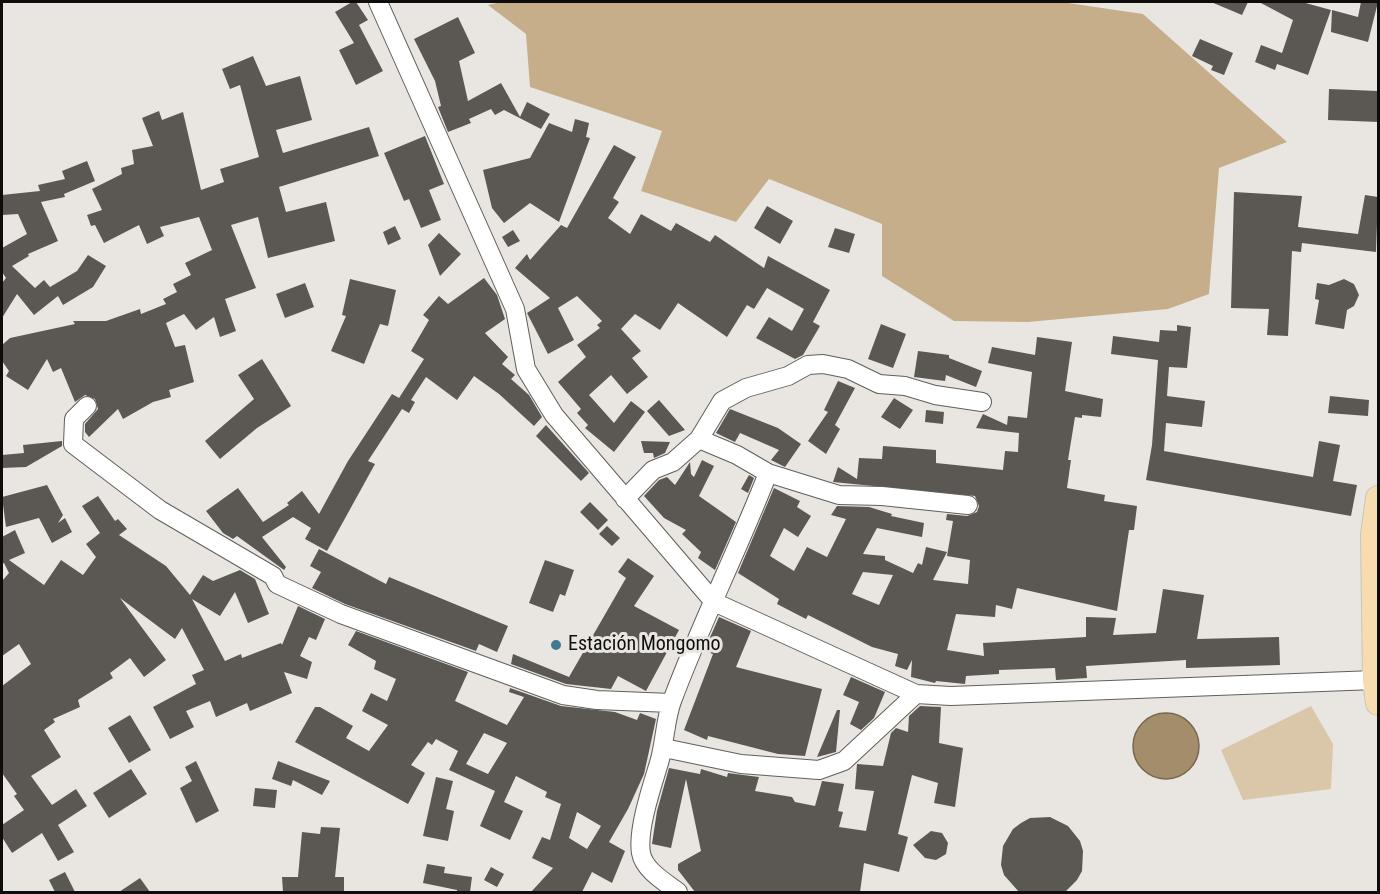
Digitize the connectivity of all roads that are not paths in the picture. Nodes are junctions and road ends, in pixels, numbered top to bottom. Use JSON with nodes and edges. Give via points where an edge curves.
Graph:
{"nodes":[{"id":1,"x":378,"y":2,"type":"edge"},
{"id":2,"x":982,"y":402,"type":"dead end"},
{"id":3,"x":87,"y":406,"type":"dead end"},
{"id":4,"x":699,"y":439,"type":"junction"},
{"id":5,"x":768,"y":473,"type":"junction"},
{"id":6,"x":1378,"y":498,"type":"edge"},
{"id":7,"x":625,"y":499,"type":"junction"},
{"id":8,"x":968,"y":505,"type":"dead end"},
{"id":9,"x":714,"y":602,"type":"junction"},
{"id":10,"x":1377,"y":691,"type":"edge"},
{"id":11,"x":916,"y":694,"type":"junction"},
{"id":12,"x":671,"y":704,"type":"junction"},
{"id":13,"x":663,"y":748,"type":"junction"},
{"id":14,"x":678,"y":892,"type":"edge"}],
"edges":[{"from":1,"to":7,"type":"street","via":[[515,309],[526,369],[554,415]]},
{"from":2,"to":4,"type":"street","via":[[879,384],[848,369],[808,364],[788,376],[746,388],[722,401]]},
{"from":3,"to":12,"type":"street","via":[[74,419],[73,444],[160,510],[273,576],[277,584],[341,614],[563,695]]},
{"from":4,"to":5,"type":"street"},
{"from":4,"to":7,"type":"street","via":[[673,462],[653,470]]},
{"from":5,"to":8,"type":"street","via":[[838,495]]},
{"from":5,"to":9,"type":"street"},
{"from":6,"to":10,"type":"main road","via":[[1373,535]]},
{"from":7,"to":9,"type":"street"},
{"from":9,"to":11,"type":"street"},
{"from":9,"to":12,"type":"street"},
{"from":10,"to":11,"type":"street"},
{"from":11,"to":13,"type":"street","via":[[844,761],[819,770],[741,764]]},
{"from":12,"to":13,"type":"street"},
{"from":13,"to":14,"type":"street","via":[[640,843],[641,855],[655,874]]}]}
